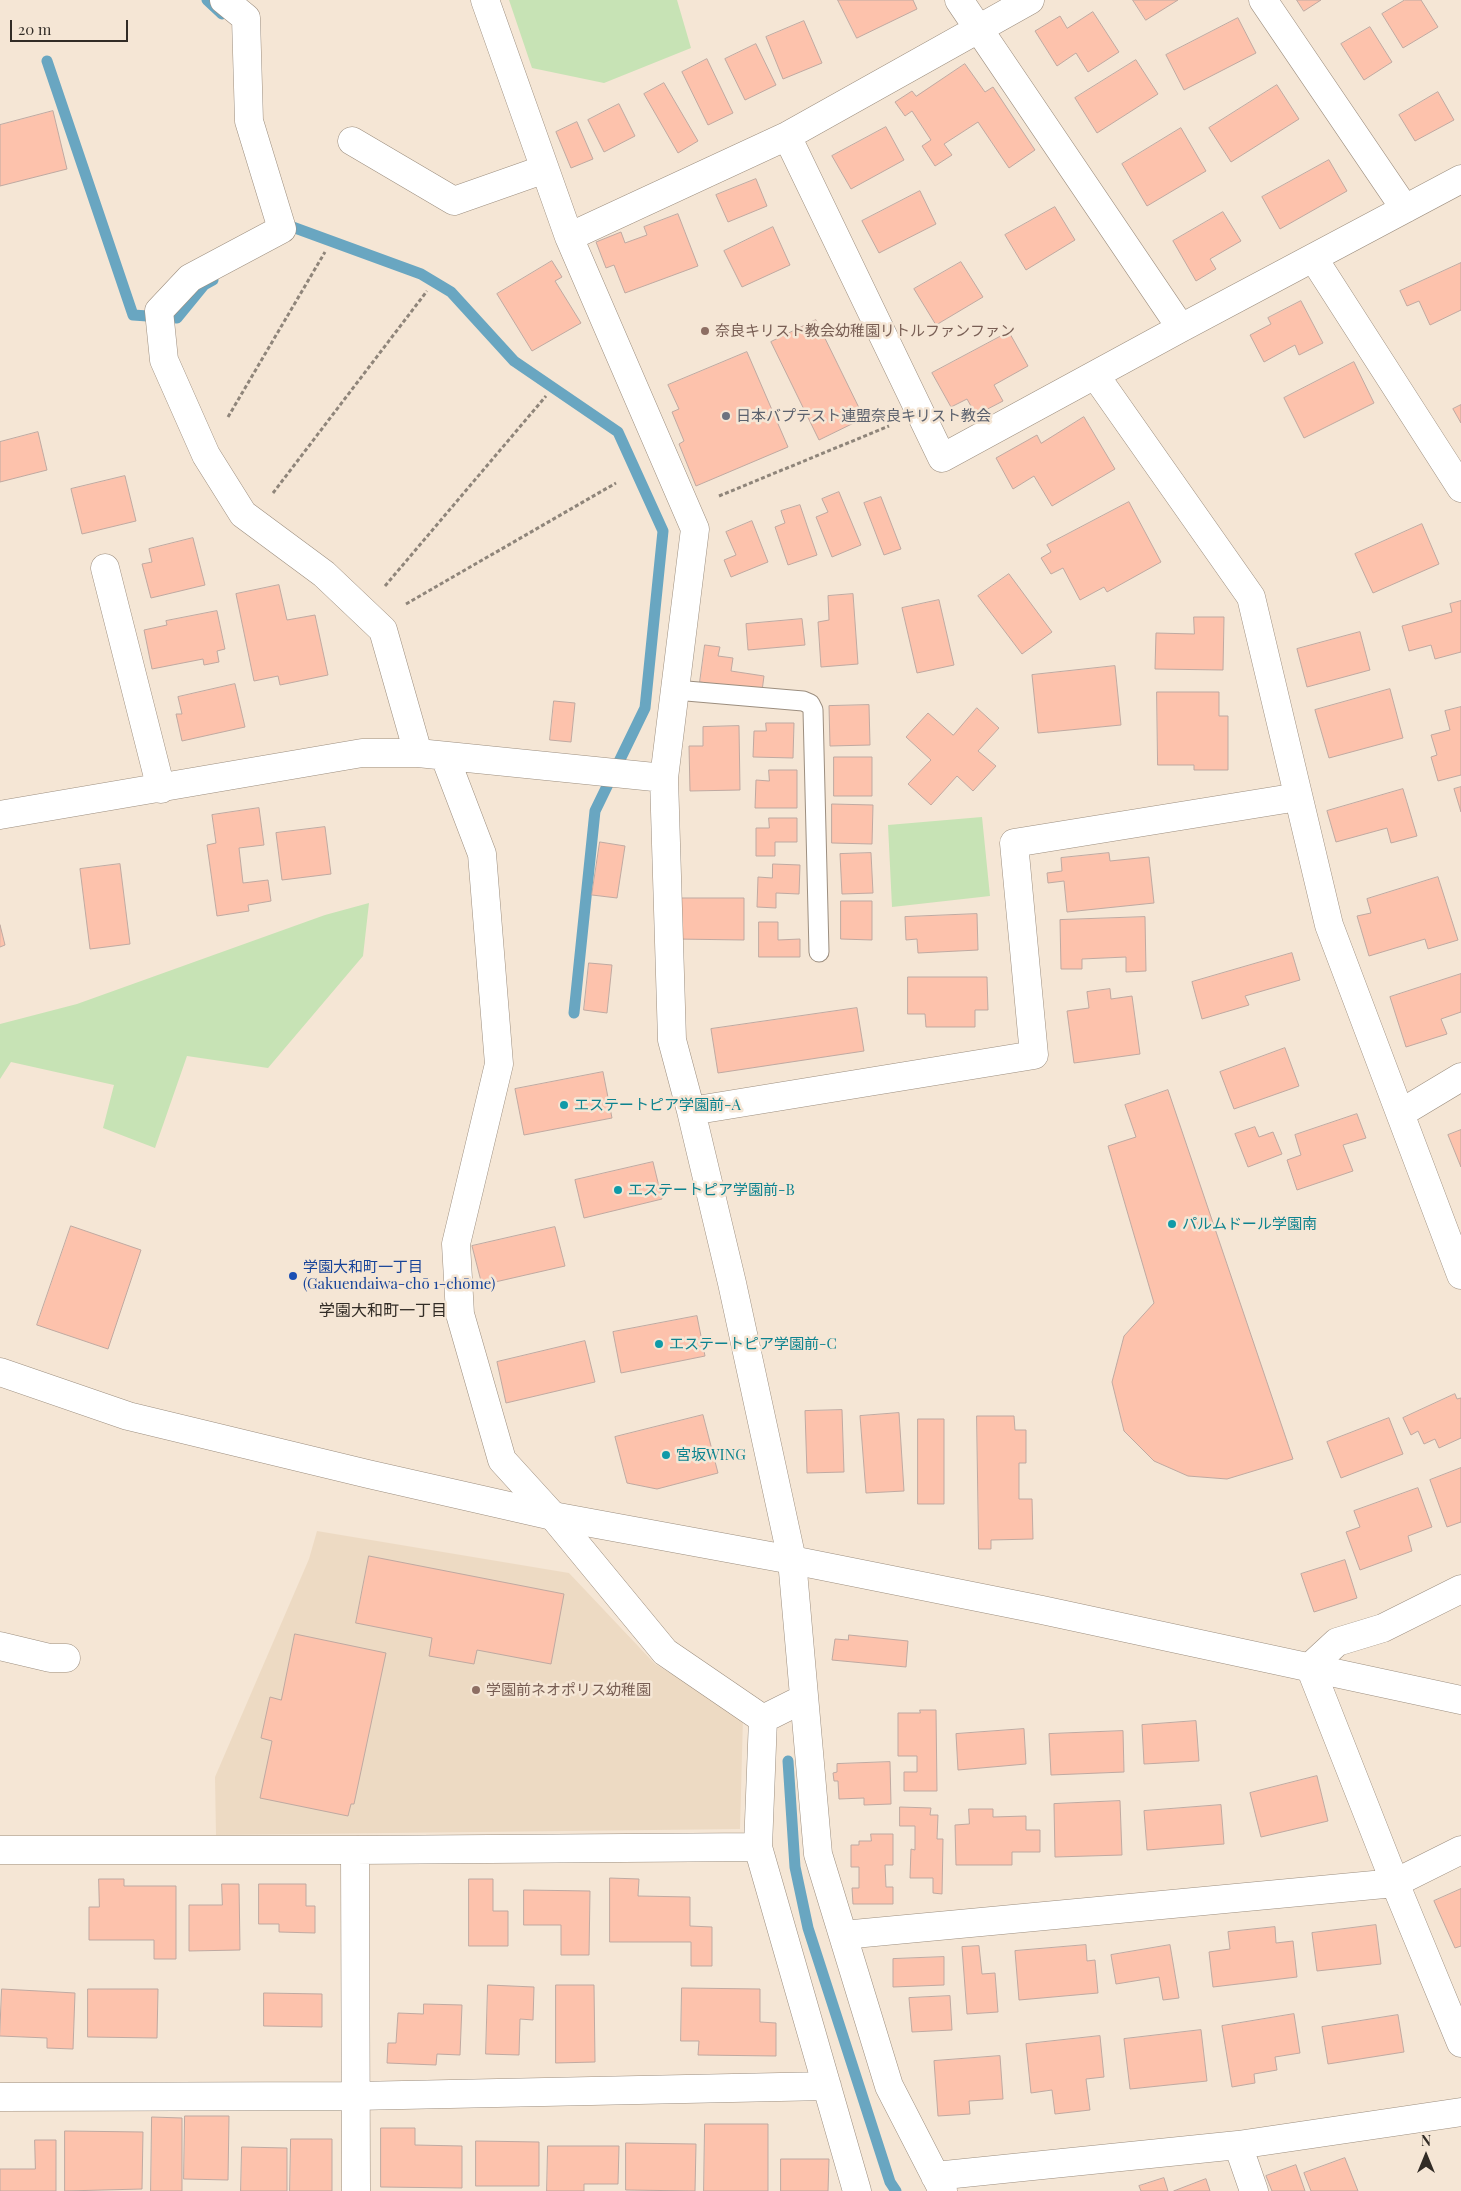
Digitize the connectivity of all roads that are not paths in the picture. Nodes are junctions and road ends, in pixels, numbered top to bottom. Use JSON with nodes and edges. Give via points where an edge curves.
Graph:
{"nodes":[{"id":1,"x":224,"y":0,"type":"edge"},
{"id":2,"x":485,"y":0,"type":"edge"},
{"id":3,"x":959,"y":0,"type":"edge"},
{"id":4,"x":1030,"y":0,"type":"edge"},
{"id":5,"x":1264,"y":0,"type":"edge"},
{"id":6,"x":978,"y":29,"type":"junction"},
{"id":7,"x":787,"y":136,"type":"junction"},
{"id":8,"x":352,"y":141,"type":"dead end"},
{"id":9,"x":545,"y":169,"type":"junction"},
{"id":10,"x":1461,"y":179,"type":"edge"},
{"id":11,"x":1405,"y":209,"type":"junction"},
{"id":12,"x":569,"y":236,"type":"junction"},
{"id":13,"x":1314,"y":259,"type":"junction"},
{"id":14,"x":1181,"y":328,"type":"junction"},
{"id":15,"x":1095,"y":375,"type":"junction"},
{"id":16,"x":1461,"y":488,"type":"edge"},
{"id":17,"x":105,"y":568,"type":"dead end"},
{"id":18,"x":675,"y":690,"type":"junction"},
{"id":19,"x":418,"y":754,"type":"junction"},
{"id":20,"x":445,"y":757,"type":"junction"},
{"id":21,"x":664,"y":778,"type":"junction"},
{"id":22,"x":160,"y":789,"type":"junction"},
{"id":23,"x":1298,"y":797,"type":"junction"},
{"id":24,"x":0,"y":815,"type":"edge"},
{"id":25,"x":819,"y":952,"type":"dead end"},
{"id":26,"x":1461,"y":1077,"type":"edge"},
{"id":27,"x":691,"y":1111,"type":"junction"},
{"id":28,"x":1400,"y":1113,"type":"junction"},
{"id":29,"x":1461,"y":1274,"type":"edge"},
{"id":30,"x":0,"y":1372,"type":"edge"},
{"id":31,"x":552,"y":1516,"type":"junction"},
{"id":32,"x":792,"y":1560,"type":"junction"},
{"id":33,"x":1461,"y":1589,"type":"edge"},
{"id":34,"x":0,"y":1646,"type":"edge"},
{"id":35,"x":66,"y":1658,"type":"dead end"},
{"id":36,"x":1310,"y":1667,"type":"junction"},
{"id":37,"x":803,"y":1699,"type":"junction"},
{"id":38,"x":1461,"y":1700,"type":"edge"},
{"id":39,"x":763,"y":1719,"type":"junction"},
{"id":40,"x":758,"y":1847,"type":"junction"},
{"id":41,"x":0,"y":1850,"type":"edge"},
{"id":42,"x":355,"y":1850,"type":"junction"},
{"id":43,"x":1461,"y":1850,"type":"edge"},
{"id":44,"x":1395,"y":1883,"type":"junction"},
{"id":45,"x":843,"y":1935,"type":"junction"},
{"id":46,"x":1461,"y":2042,"type":"edge"},
{"id":47,"x":827,"y":2086,"type":"junction"},
{"id":48,"x":356,"y":2096,"type":"junction"},
{"id":49,"x":0,"y":2097,"type":"edge"},
{"id":50,"x":1461,"y":2112,"type":"edge"},
{"id":51,"x":1238,"y":2145,"type":"junction"},
{"id":52,"x":939,"y":2183,"type":"edge"},
{"id":53,"x":356,"y":2191,"type":"edge"},
{"id":54,"x":857,"y":2191,"type":"edge"},
{"id":55,"x":1254,"y":2191,"type":"edge"}],
"edges":[{"from":1,"to":19,"type":"street","via":[[246,18],[249,121],[282,229],[190,278],[160,311],[164,360],[206,455],[244,514],[324,574],[384,630]]},
{"from":2,"to":9,"type":"street"},
{"from":3,"to":6,"type":"street"},
{"from":4,"to":6,"type":"street"},
{"from":5,"to":11,"type":"street"},
{"from":6,"to":7,"type":"street"},
{"from":6,"to":14,"type":"street"},
{"from":7,"to":12,"type":"street"},
{"from":7,"to":15,"type":"street","via":[[942,458]]},
{"from":8,"to":9,"type":"street","via":[[454,201]]},
{"from":9,"to":12,"type":"street"},
{"from":10,"to":11,"type":"street"},
{"from":11,"to":13,"type":"street"},
{"from":12,"to":18,"type":"street","via":[[695,529]]},
{"from":13,"to":14,"type":"street"},
{"from":13,"to":16,"type":"street"},
{"from":14,"to":15,"type":"street"},
{"from":15,"to":23,"type":"street","via":[[1251,597]]},
{"from":17,"to":22,"type":"street"},
{"from":18,"to":21,"type":"street"},
{"from":18,"to":25,"type":"lane","via":[[810,704],[813,710]]},
{"from":19,"to":20,"type":"street"},
{"from":19,"to":22,"type":"street","via":[[362,754]]},
{"from":20,"to":21,"type":"street"},
{"from":20,"to":31,"type":"street","via":[[482,854],[499,1064],[456,1244],[460,1314],[502,1460]]},
{"from":21,"to":27,"type":"street","via":[[672,1040]]},
{"from":22,"to":24,"type":"street"},
{"from":23,"to":27,"type":"street","via":[[1014,843],[1034,1055]]},
{"from":23,"to":28,"type":"street","via":[[1329,925]]},
{"from":26,"to":28,"type":"street"},
{"from":27,"to":32,"type":"street"},
{"from":28,"to":29,"type":"street"},
{"from":30,"to":31,"type":"street","via":[[128,1416]]},
{"from":31,"to":32,"type":"street"},
{"from":31,"to":39,"type":"street","via":[[665,1652]]},
{"from":32,"to":36,"type":"street"},
{"from":32,"to":37,"type":"street"},
{"from":33,"to":36,"type":"street","via":[[1383,1628],[1337,1642]]},
{"from":34,"to":35,"type":"street","via":[[50,1658]]},
{"from":36,"to":38,"type":"street"},
{"from":36,"to":44,"type":"street"},
{"from":37,"to":39,"type":"street"},
{"from":37,"to":45,"type":"street","via":[[818,1854]]},
{"from":39,"to":40,"type":"street"},
{"from":40,"to":42,"type":"street"},
{"from":40,"to":47,"type":"street"},
{"from":41,"to":42,"type":"street"},
{"from":42,"to":48,"type":"street"},
{"from":43,"to":44,"type":"street"},
{"from":44,"to":45,"type":"street"},
{"from":44,"to":46,"type":"street"},
{"from":45,"to":52,"type":"street","via":[[889,2086]]},
{"from":47,"to":48,"type":"street"},
{"from":47,"to":54,"type":"street"},
{"from":48,"to":49,"type":"street"},
{"from":48,"to":53,"type":"street"},
{"from":50,"to":51,"type":"street"},
{"from":51,"to":52,"type":"street"},
{"from":51,"to":55,"type":"street"}]}
